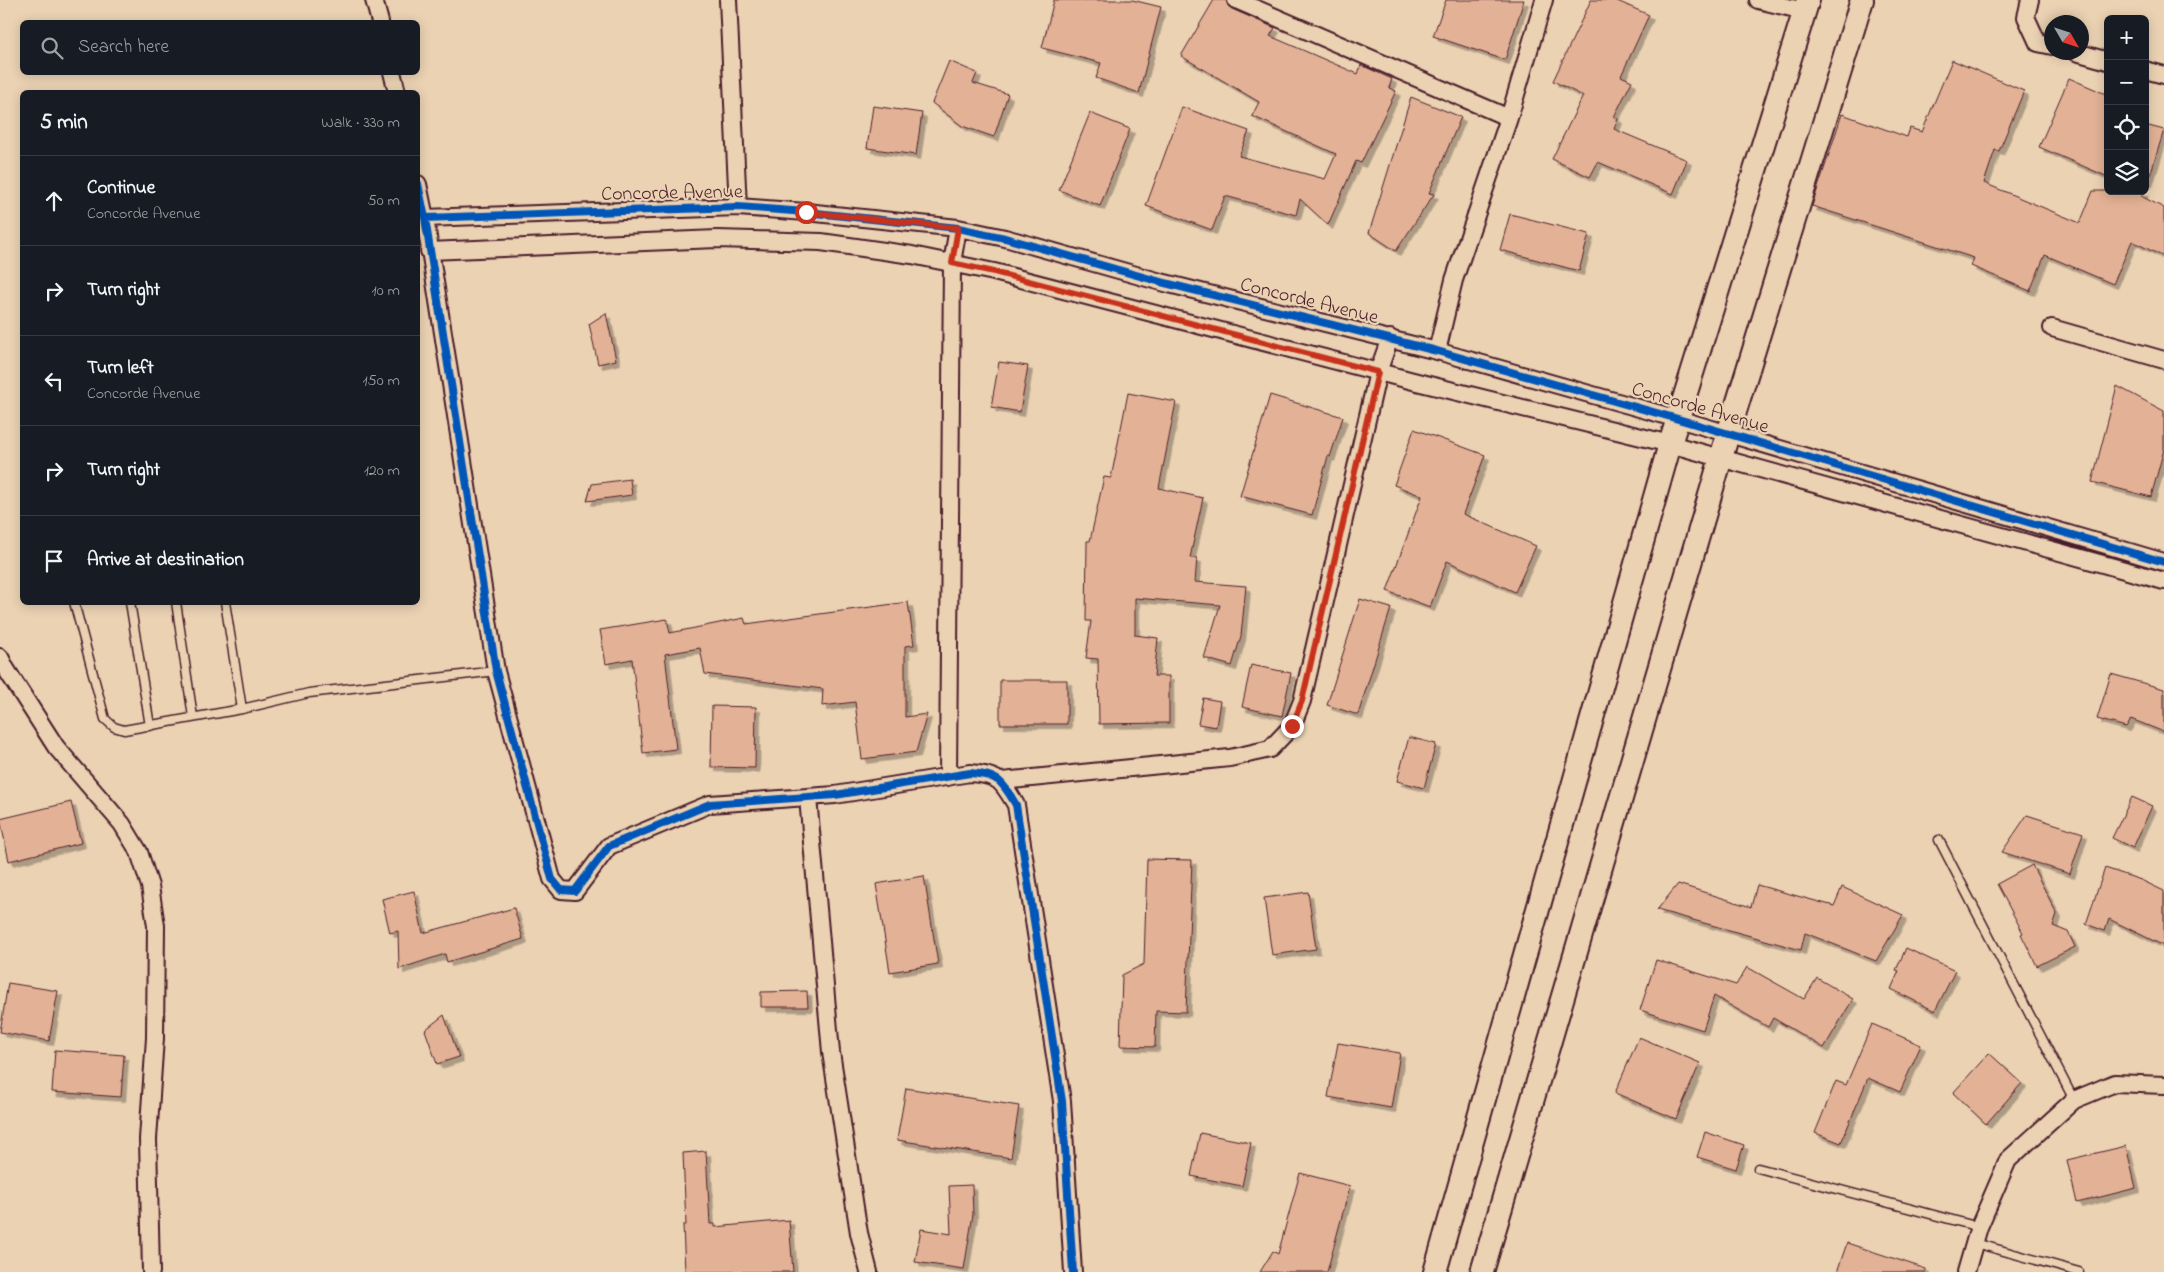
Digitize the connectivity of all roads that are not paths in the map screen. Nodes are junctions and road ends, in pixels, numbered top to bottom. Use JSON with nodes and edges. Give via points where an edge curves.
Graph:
{"nodes":[{"id":1,"x":374,"y":0,"type":"edge"},
{"id":2,"x":728,"y":0,"type":"edge"},
{"id":3,"x":1236,"y":0,"type":"edge"},
{"id":4,"x":1544,"y":0,"type":"edge"},
{"id":5,"x":1758,"y":0,"type":"edge"},
{"id":6,"x":1862,"y":0,"type":"edge"},
{"id":7,"x":2030,"y":0,"type":"edge"},
{"id":8,"x":1806,"y":6,"type":"edge"},
{"id":9,"x":379,"y":20,"type":"edge"},
{"id":10,"x":2044,"y":44,"type":"edge"},
{"id":11,"x":2089,"y":56,"type":"edge"},
{"id":12,"x":2104,"y":60,"type":"edge"},
{"id":13,"x":2149,"y":71,"type":"edge"},
{"id":14,"x":393,"y":75,"type":"edge"},
{"id":15,"x":2164,"y":75,"type":"edge"},
{"id":16,"x":396,"y":90,"type":"edge"},
{"id":17,"x":1509,"y":118,"type":"junction"},
{"id":18,"x":420,"y":194,"type":"edge"},
{"id":19,"x":738,"y":207,"type":"junction"},
{"id":20,"x":425,"y":218,"type":"junction"},
{"id":21,"x":958,"y":228,"type":"junction"},
{"id":22,"x":429,"y":251,"type":"junction"},
{"id":23,"x":952,"y":263,"type":"junction"},
{"id":24,"x":2052,"y":328,"type":"dead end"},
{"id":25,"x":1390,"y":338,"type":"junction"},
{"id":26,"x":1437,"y":351,"type":"junction"},
{"id":27,"x":2164,"y":360,"type":"edge"},
{"id":28,"x":1378,"y":372,"type":"junction"},
{"id":29,"x":1678,"y":419,"type":"junction"},
{"id":30,"x":1728,"y":434,"type":"junction"},
{"id":31,"x":1670,"y":444,"type":"junction"},
{"id":32,"x":1721,"y":458,"type":"junction"},
{"id":33,"x":2163,"y":557,"type":"edge"},
{"id":34,"x":2160,"y":580,"type":"edge"},
{"id":35,"x":75,"y":605,"type":"edge"},
{"id":36,"x":130,"y":605,"type":"edge"},
{"id":37,"x":176,"y":605,"type":"edge"},
{"id":38,"x":225,"y":605,"type":"edge"},
{"id":39,"x":0,"y":657,"type":"edge"},
{"id":40,"x":496,"y":671,"type":"junction"},
{"id":41,"x":242,"y":709,"type":"junction"},
{"id":42,"x":193,"y":717,"type":"junction"},
{"id":43,"x":150,"y":726,"type":"junction"},
{"id":44,"x":948,"y":776,"type":"junction"},
{"id":45,"x":1002,"y":781,"type":"junction"},
{"id":46,"x":808,"y":798,"type":"junction"},
{"id":47,"x":1939,"y":840,"type":"dead end"},
{"id":48,"x":2164,"y":1085,"type":"edge"},
{"id":49,"x":2074,"y":1100,"type":"junction"},
{"id":50,"x":1758,"y":1168,"type":"dead end"},
{"id":51,"x":1977,"y":1235,"type":"junction"},
{"id":52,"x":151,"y":1272,"type":"edge"},
{"id":53,"x":869,"y":1272,"type":"edge"},
{"id":54,"x":1073,"y":1272,"type":"edge"},
{"id":55,"x":1435,"y":1272,"type":"edge"},
{"id":56,"x":1482,"y":1272,"type":"edge"},
{"id":57,"x":1966,"y":1272,"type":"edge"},
{"id":58,"x":2079,"y":1272,"type":"edge"}],
"edges":[{"from":1,"to":9,"type":"street"},
{"from":2,"to":19,"type":"street"},
{"from":3,"to":17,"type":"street"},
{"from":4,"to":17,"type":"street"},
{"from":5,"to":8,"type":"street"},
{"from":6,"to":30,"type":"main road"},
{"from":7,"to":10,"type":"street","via":[[2026,17],[2038,43]]},
{"from":8,"to":29,"type":"main road"},
{"from":11,"to":12,"type":"street"},
{"from":13,"to":15,"type":"street"},
{"from":14,"to":16,"type":"street"},
{"from":17,"to":26,"type":"street","via":[[1454,280]]},
{"from":18,"to":20,"type":"street"},
{"from":19,"to":20,"type":"street","name":"Concorde Avenue"},
{"from":19,"to":21,"type":"street","name":"Concorde Avenue"},
{"from":20,"to":22,"type":"street"},
{"from":21,"to":23,"type":"street"},
{"from":21,"to":25,"type":"street","name":"Concorde Avenue"},
{"from":22,"to":23,"type":"street","name":"Concorde Avenue","via":[[717,239],[770,240],[821,242]]},
{"from":22,"to":40,"type":"street"},
{"from":23,"to":28,"type":"street","name":"Concorde Avenue"},
{"from":23,"to":44,"type":"street"},
{"from":24,"to":27,"type":"street"},
{"from":25,"to":26,"type":"street","name":"Concorde Avenue"},
{"from":25,"to":28,"type":"street"},
{"from":26,"to":29,"type":"street","name":"Concorde Avenue"},
{"from":28,"to":31,"type":"street","name":"Concorde Avenue"},
{"from":28,"to":45,"type":"street","via":[[1302,701],[1292,726],[1270,749],[1230,758]]},
{"from":29,"to":30,"type":"street","name":"Concorde Avenue"},
{"from":29,"to":31,"type":"main road"},
{"from":30,"to":32,"type":"main road"},
{"from":30,"to":33,"type":"street","name":"Concorde Avenue"},
{"from":31,"to":32,"type":"street","name":"Concorde Avenue"},
{"from":31,"to":55,"type":"main road"},
{"from":32,"to":34,"type":"street","name":"Concorde Avenue"},
{"from":32,"to":56,"type":"main road"},
{"from":33,"to":34,"type":"street"},
{"from":35,"to":43,"type":"lane","via":[[106,719],[114,727],[124,730]]},
{"from":36,"to":43,"type":"lane"},
{"from":37,"to":42,"type":"lane"},
{"from":38,"to":41,"type":"lane"},
{"from":39,"to":52,"type":"street","via":[[56,747],[122,824],[139,852],[150,886],[156,926],[155,1038],[148,1139]]},
{"from":40,"to":41,"type":"lane","via":[[309,693]]},
{"from":40,"to":46,"type":"street","via":[[552,879],[561,890],[574,891],[609,846],[710,804]]},
{"from":41,"to":42,"type":"lane"},
{"from":42,"to":43,"type":"lane"},
{"from":44,"to":45,"type":"street","via":[[988,774]]},
{"from":44,"to":46,"type":"street"},
{"from":45,"to":54,"type":"street","via":[[1016,805],[1062,1101]]},
{"from":46,"to":53,"type":"street","via":[[831,1052],[859,1232]]},
{"from":47,"to":49,"type":"lane"},
{"from":48,"to":49,"type":"street","via":[[2115,1083]]},
{"from":49,"to":51,"type":"street","via":[[2008,1160]]},
{"from":50,"to":51,"type":"lane"},
{"from":51,"to":57,"type":"street"},
{"from":51,"to":58,"type":"lane"}]}
